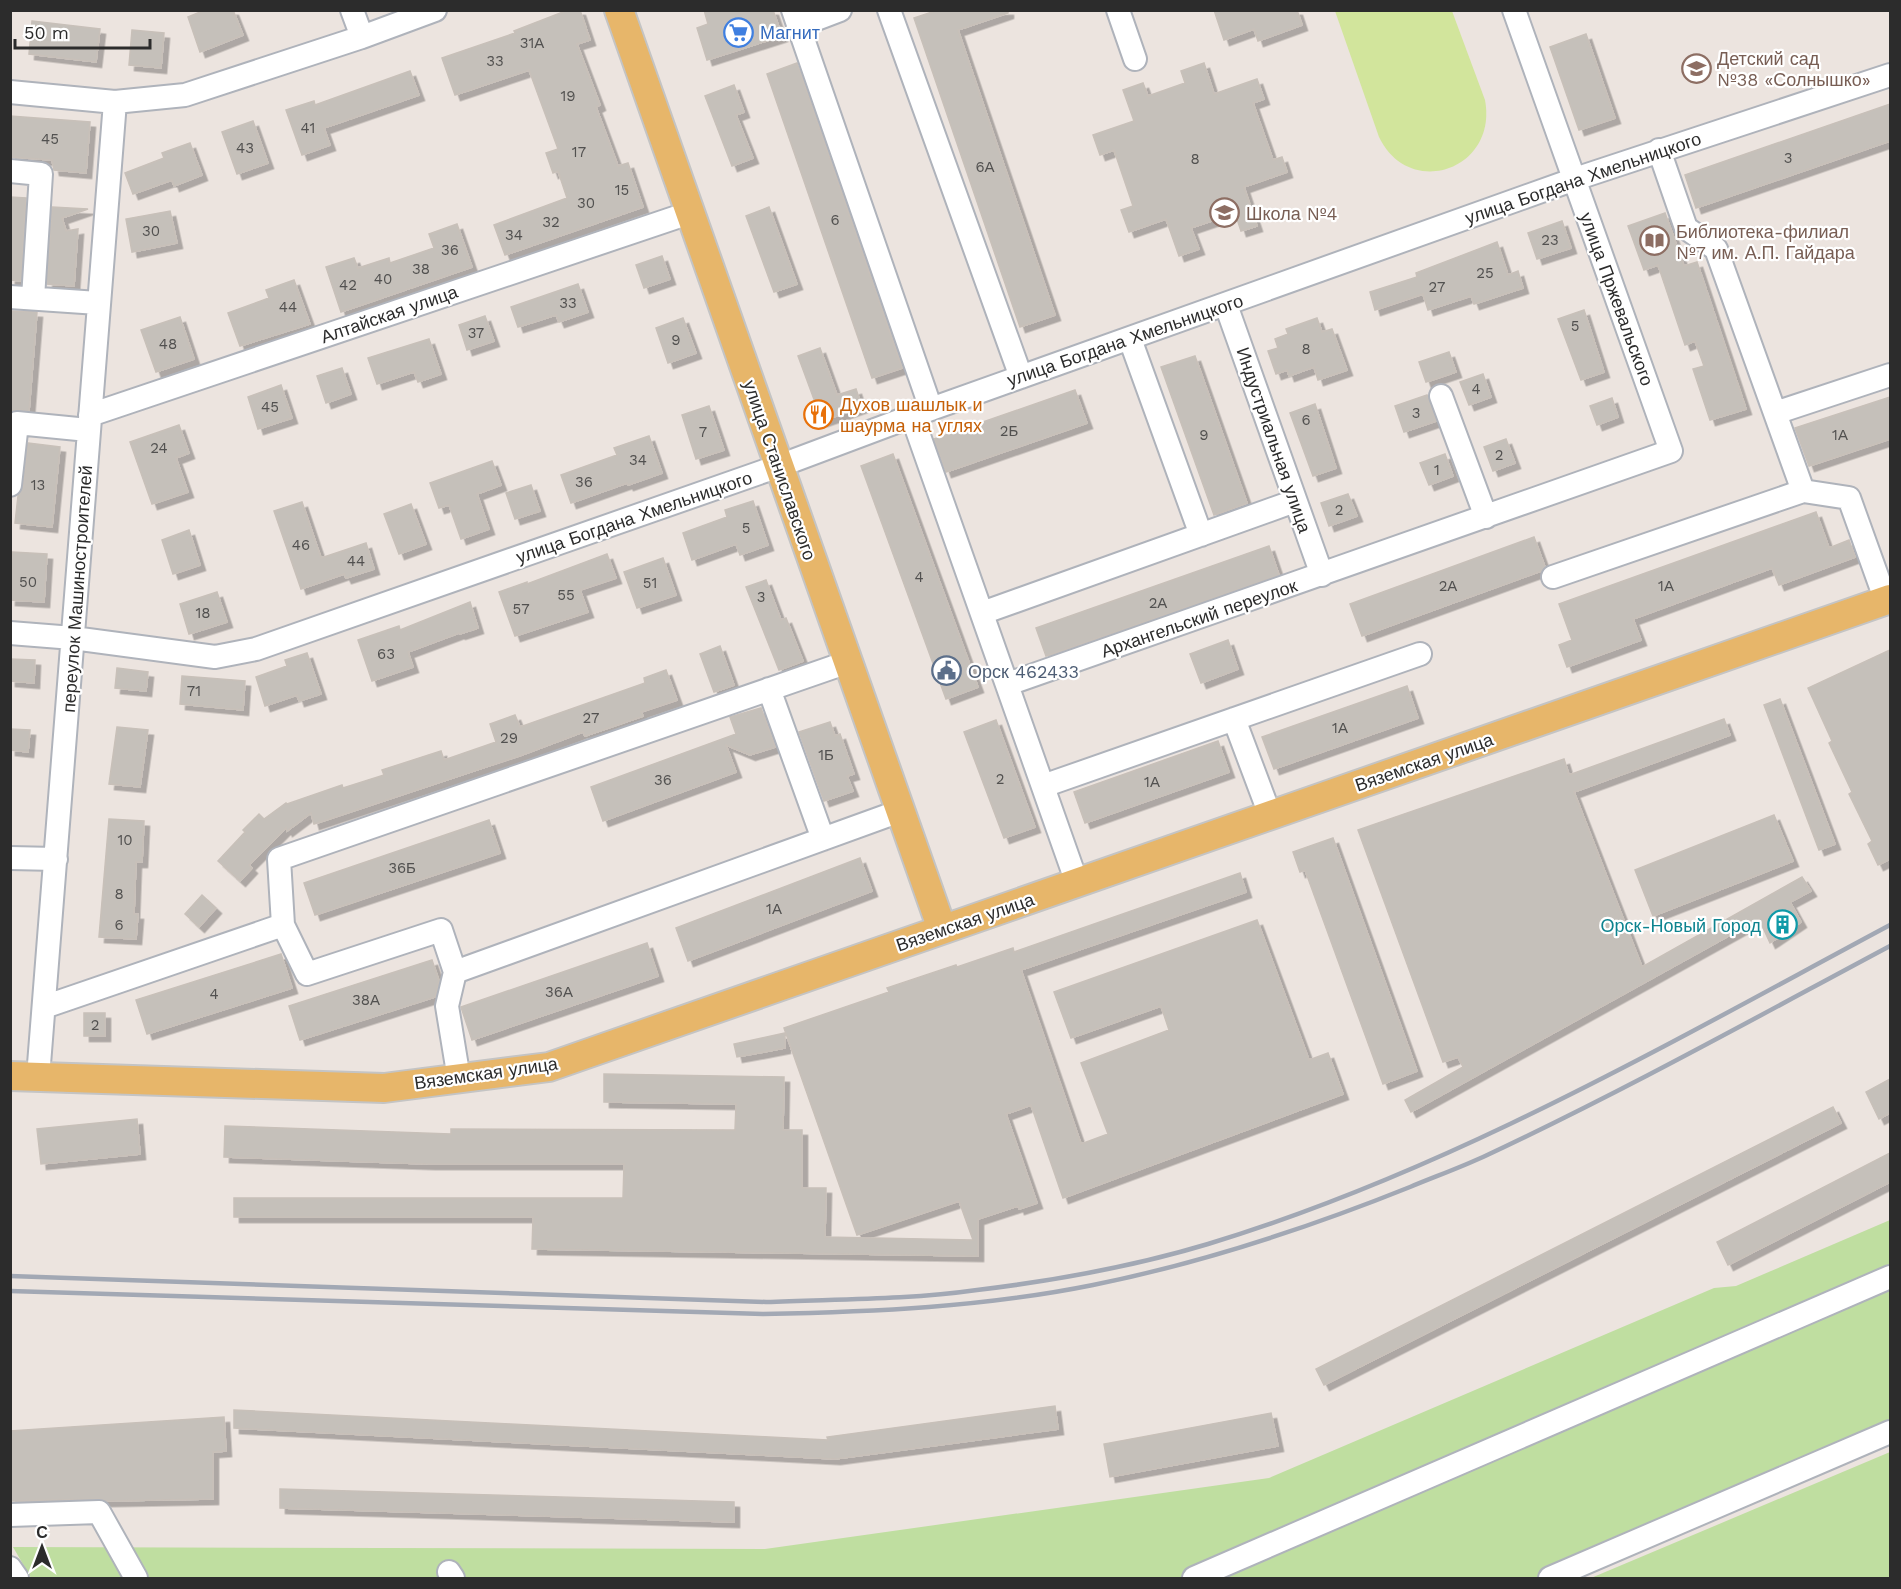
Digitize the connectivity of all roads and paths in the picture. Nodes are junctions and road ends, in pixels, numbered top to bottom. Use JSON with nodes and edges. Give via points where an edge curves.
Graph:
{"nodes":[{"id":1,"x":352,"y":10,"type":"edge"},
{"id":2,"x":435,"y":10,"type":"edge"},
{"id":3,"x":619,"y":10,"type":"edge"},
{"id":4,"x":840,"y":10,"type":"edge"},
{"id":5,"x":889,"y":10,"type":"edge"},
{"id":6,"x":1118,"y":10,"type":"edge"},
{"id":7,"x":1514,"y":10,"type":"edge"},
{"id":8,"x":795,"y":18,"type":"edge"},
{"id":9,"x":362,"y":37,"type":"junction"},
{"id":10,"x":1136,"y":59,"type":"dead end"},
{"id":11,"x":1890,"y":75,"type":"edge"},
{"id":12,"x":10,"y":92,"type":"edge"},
{"id":13,"x":115,"y":102,"type":"junction"},
{"id":14,"x":1659,"y":150,"type":"junction"},
{"id":15,"x":10,"y":171,"type":"edge"},
{"id":16,"x":1575,"y":179,"type":"junction"},
{"id":17,"x":689,"y":213,"type":"junction"},
{"id":18,"x":22,"y":297,"type":"edge"},
{"id":19,"x":98,"y":303,"type":"junction"},
{"id":20,"x":1226,"y":305,"type":"junction"},
{"id":21,"x":1130,"y":339,"type":"junction"},
{"id":22,"x":1890,"y":375,"type":"edge"},
{"id":23,"x":1021,"y":377,"type":"junction"},
{"id":24,"x":1441,"y":396,"type":"dead end"},
{"id":25,"x":922,"y":413,"type":"junction"},
{"id":26,"x":1775,"y":413,"type":"junction"},
{"id":27,"x":89,"y":422,"type":"junction"},
{"id":28,"x":1671,"y":451,"type":"joint"},
{"id":29,"x":779,"y":466,"type":"junction"},
{"id":30,"x":10,"y":485,"type":"edge"},
{"id":31,"x":1803,"y":491,"type":"junction"},
{"id":32,"x":1295,"y":501,"type":"junction"},
{"id":33,"x":1486,"y":517,"type":"junction"},
{"id":34,"x":1201,"y":535,"type":"junction"},
{"id":35,"x":1322,"y":575,"type":"junction"},
{"id":36,"x":1553,"y":577,"type":"dead end"},
{"id":37,"x":1888,"y":600,"type":"edge"},
{"id":38,"x":982,"y":614,"type":"junction"},
{"id":39,"x":10,"y":633,"type":"edge"},
{"id":40,"x":73,"y":638,"type":"junction"},
{"id":41,"x":1419,"y":654,"type":"dead end"},
{"id":42,"x":848,"y":662,"type":"junction"},
{"id":43,"x":1008,"y":684,"type":"junction"},
{"id":44,"x":769,"y":689,"type":"junction"},
{"id":45,"x":1234,"y":719,"type":"junction"},
{"id":46,"x":1043,"y":786,"type":"junction"},
{"id":47,"x":900,"y":811,"type":"junction"},
{"id":48,"x":1270,"y":815,"type":"junction"},
{"id":49,"x":823,"y":839,"type":"junction"},
{"id":50,"x":10,"y":858,"type":"edge"},
{"id":51,"x":56,"y":859,"type":"junction"},
{"id":52,"x":1077,"y":883,"type":"junction"},
{"id":53,"x":282,"y":926,"type":"junction"},
{"id":54,"x":942,"y":929,"type":"junction"},
{"id":55,"x":456,"y":972,"type":"junction"},
{"id":56,"x":44,"y":1007,"type":"junction"},
{"id":57,"x":24,"y":1077,"type":"edge"},
{"id":58,"x":459,"y":1079,"type":"junction"},
{"id":59,"x":1890,"y":1277,"type":"edge"},
{"id":60,"x":1890,"y":1432,"type":"edge"},
{"id":61,"x":10,"y":1515,"type":"edge"},
{"id":62,"x":10,"y":1568,"type":"edge"},
{"id":63,"x":17,"y":1578,"type":"edge"},
{"id":64,"x":136,"y":1578,"type":"edge"},
{"id":65,"x":1194,"y":1578,"type":"edge"},
{"id":66,"x":1550,"y":1578,"type":"edge"}],
"edges":[{"from":1,"to":9,"type":"street"},
{"from":2,"to":9,"type":"street"},
{"from":3,"to":17,"type":"main road","name":"улица Станиславского"},
{"from":4,"to":8,"type":"street"},
{"from":5,"to":23,"type":"street"},
{"from":6,"to":10,"type":"street"},
{"from":7,"to":16,"type":"street","name":"улица Пржевальского"},
{"from":8,"to":25,"type":"street"},
{"from":9,"to":13,"type":"street","via":[[185,95]]},
{"from":11,"to":14,"type":"street","name":"улица Богдана Хмельницкого"},
{"from":12,"to":13,"type":"street"},
{"from":13,"to":19,"type":"street","name":"переулок Машиностроителей"},
{"from":14,"to":16,"type":"street","name":"улица Богдана Хмельницкого"},
{"from":14,"to":26,"type":"street","via":[[1686,228],[1716,249]]},
{"from":15,"to":18,"type":"street","via":[[41,174]]},
{"from":16,"to":20,"type":"street","name":"улица Богдана Хмельницкого"},
{"from":16,"to":28,"type":"street","name":"улица Пржевальского"},
{"from":17,"to":27,"type":"street","name":"Алтайская улица"},
{"from":17,"to":29,"type":"main road","name":"улица Станиславского"},
{"from":18,"to":19,"type":"street"},
{"from":19,"to":27,"type":"street","name":"переулок Машиностроителей"},
{"from":20,"to":21,"type":"street","name":"улица Богдана Хмельницкого"},
{"from":20,"to":32,"type":"street","name":"Индустриальная улица"},
{"from":21,"to":23,"type":"street","name":"улица Богдана Хмельницкого"},
{"from":21,"to":34,"type":"street"},
{"from":22,"to":26,"type":"street"},
{"from":23,"to":25,"type":"street","name":"улица Богдана Хмельницкого"},
{"from":24,"to":33,"type":"street"},
{"from":25,"to":29,"type":"street","name":"улица Богдана Хмельницкого"},
{"from":25,"to":38,"type":"street"},
{"from":26,"to":31,"type":"street"},
{"from":27,"to":30,"type":"street","via":[[17,423]]},
{"from":27,"to":40,"type":"street","name":"переулок Машиностроителей"},
{"from":28,"to":33,"type":"street","name":"Архангельский переулок"},
{"from":29,"to":40,"type":"street","name":"улица Богдана Хмельницкого","via":[[256,649],[215,657]]},
{"from":29,"to":42,"type":"main road","name":"улица Станиславского"},
{"from":31,"to":36,"type":"street"},
{"from":31,"to":37,"type":"street","via":[[1849,498]]},
{"from":32,"to":34,"type":"street"},
{"from":32,"to":35,"type":"street","name":"Индустриальная улица"},
{"from":33,"to":35,"type":"street","name":"Архангельский переулок"},
{"from":34,"to":38,"type":"street"},
{"from":35,"to":43,"type":"street","name":"Архангельский переулок"},
{"from":37,"to":48,"type":"main road","name":"Вяземская улица"},
{"from":38,"to":43,"type":"street"},
{"from":39,"to":40,"type":"street","name":"улица Богдана Хмельницкого"},
{"from":40,"to":51,"type":"street","name":"переулок Машиностроителей"},
{"from":41,"to":45,"type":"street"},
{"from":42,"to":44,"type":"street"},
{"from":42,"to":47,"type":"main road","name":"улица Станиславского"},
{"from":43,"to":46,"type":"street"},
{"from":44,"to":49,"type":"street"},
{"from":44,"to":53,"type":"street","via":[[279,859]]},
{"from":45,"to":46,"type":"street"},
{"from":45,"to":48,"type":"street"},
{"from":46,"to":52,"type":"street"},
{"from":47,"to":49,"type":"street"},
{"from":47,"to":54,"type":"main road","name":"улица Станиславского"},
{"from":48,"to":52,"type":"main road","name":"Вяземская улица"},
{"from":49,"to":55,"type":"street"},
{"from":50,"to":51,"type":"street"},
{"from":51,"to":56,"type":"street","name":"переулок Машиностроителей"},
{"from":52,"to":54,"type":"main road","name":"Вяземская улица"},
{"from":53,"to":55,"type":"street","via":[[307,974],[441,930]]},
{"from":53,"to":56,"type":"street"},
{"from":54,"to":58,"type":"main road","name":"Вяземская улица","via":[[549,1067]]},
{"from":55,"to":58,"type":"street","via":[[447,1006]]},
{"from":56,"to":57,"type":"street","name":"переулок Машиностроителей"},
{"from":57,"to":58,"type":"main road","name":"Вяземская улица","via":[[384,1088]]},
{"from":59,"to":65,"type":"street"},
{"from":60,"to":66,"type":"street"},
{"from":61,"to":64,"type":"street","via":[[99,1512]]},
{"from":62,"to":63,"type":"street"}]}
